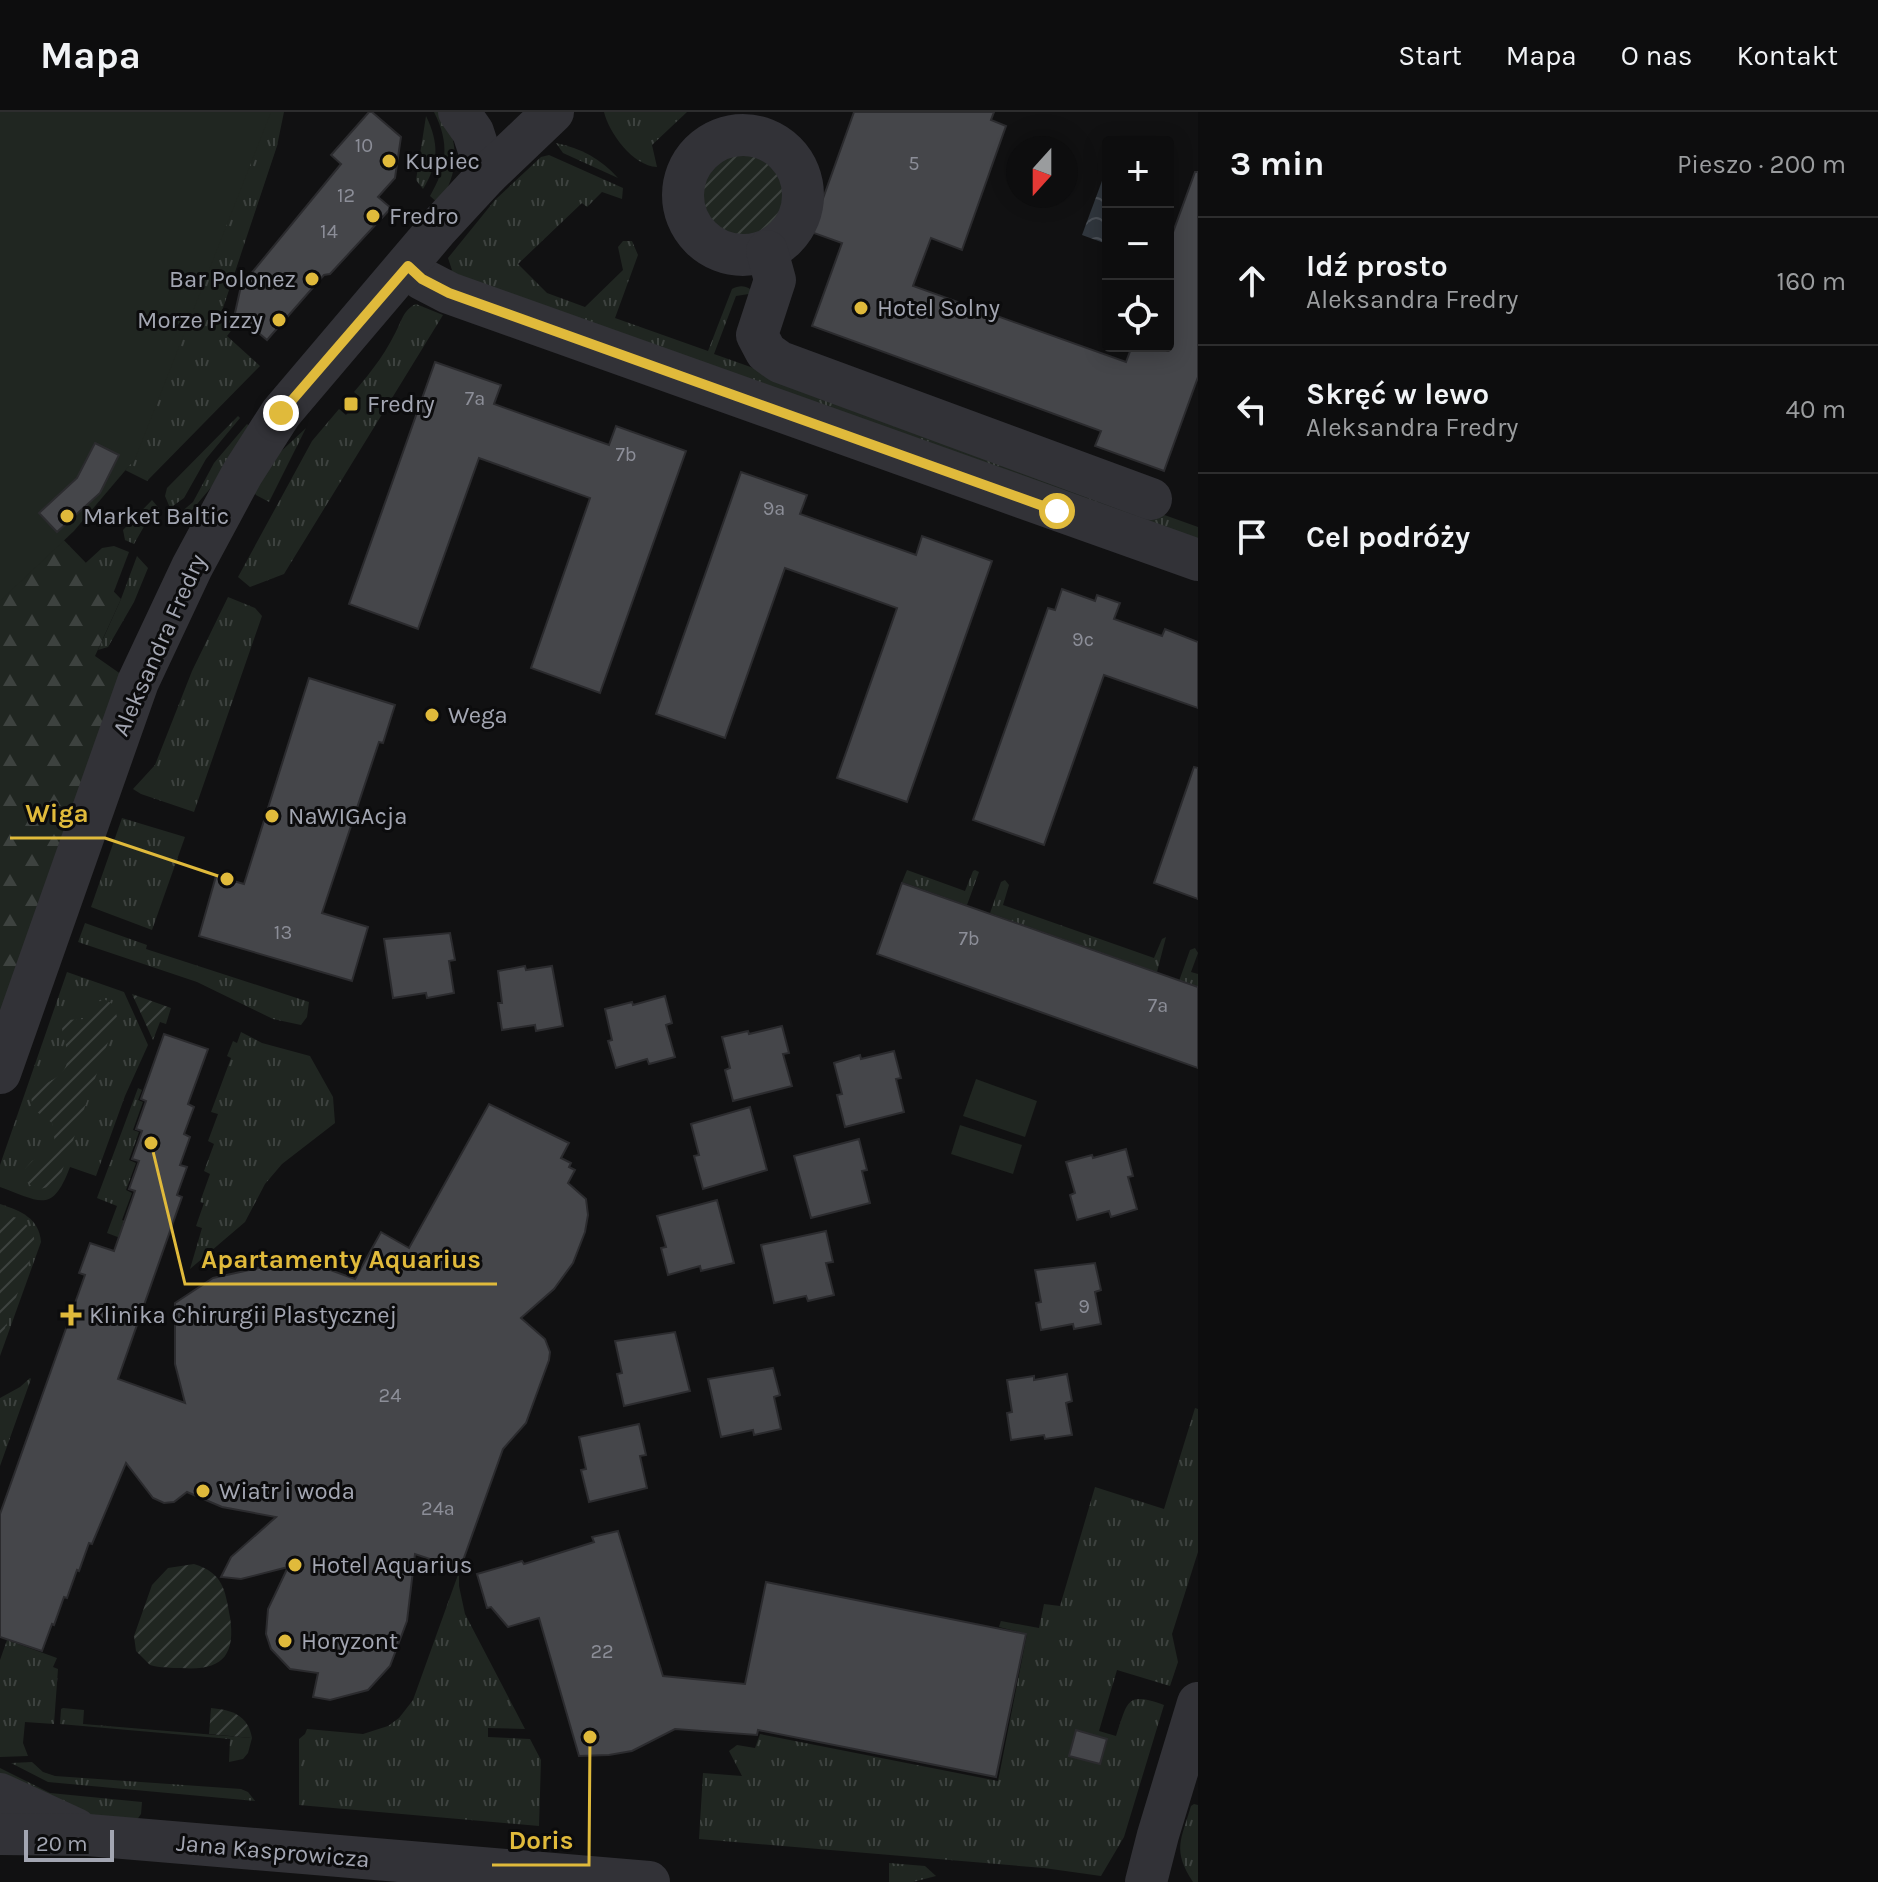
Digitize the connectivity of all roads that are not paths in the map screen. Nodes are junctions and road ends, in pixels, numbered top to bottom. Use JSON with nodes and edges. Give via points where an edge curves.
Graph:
{"nodes":[{"id":1,"x":459,"y":112,"type":"edge"},
{"id":2,"x":477,"y":112,"type":"edge"},
{"id":3,"x":742,"y":112,"type":"edge"},
{"id":4,"x":539,"y":126,"type":"edge"},
{"id":5,"x":705,"y":149,"type":"junction"},
{"id":6,"x":487,"y":175,"type":"junction"},
{"id":7,"x":767,"y":251,"type":"junction"},
{"id":8,"x":408,"y":266,"type":"junction"},
{"id":9,"x":1151,"y":499,"type":"dead end"},
{"id":10,"x":1198,"y":560,"type":"edge"},
{"id":11,"x":0,"y":1073,"type":"edge"},
{"id":12,"x":1198,"y":1703,"type":"edge"},
{"id":13,"x":0,"y":1794,"type":"edge"},
{"id":14,"x":0,"y":1822,"type":"edge"},
{"id":15,"x":0,"y":1832,"type":"edge"},
{"id":16,"x":88,"y":1835,"type":"junction"},
{"id":17,"x":649,"y":1882,"type":"edge"},
{"id":18,"x":1146,"y":1882,"type":"edge"}],
"edges":[{"from":1,"to":6,"type":"street","via":[[473,132]]},
{"from":2,"to":4,"type":"street"},
{"from":3,"to":5,"type":"street"},
{"from":4,"to":6,"type":"street","name":"Aleksandra Fredry"},
{"from":5,"to":7,"type":"street","via":[[685,178],[683,196],[696,233],[728,254]]},
{"from":5,"to":7,"type":"street","via":[[743,135],[781,148],[795,164],[803,203],[797,223]]},
{"from":6,"to":8,"type":"street","name":"Aleksandra Fredry"},
{"from":7,"to":9,"type":"street","via":[[775,280],[757,335],[766,352],[780,362]]},
{"from":8,"to":10,"type":"street","via":[[449,293]]},
{"from":8,"to":11,"type":"street","name":"Aleksandra Fredry","via":[[281,413],[192,567],[138,682]]},
{"from":12,"to":18,"type":"street"},
{"from":13,"to":16,"type":"street","name":"Jana Kasprowicza"},
{"from":14,"to":15,"type":"street"},
{"from":15,"to":16,"type":"street","name":"Jana Kasprowicza"},
{"from":16,"to":17,"type":"street","name":"Jana Kasprowicza"}]}
